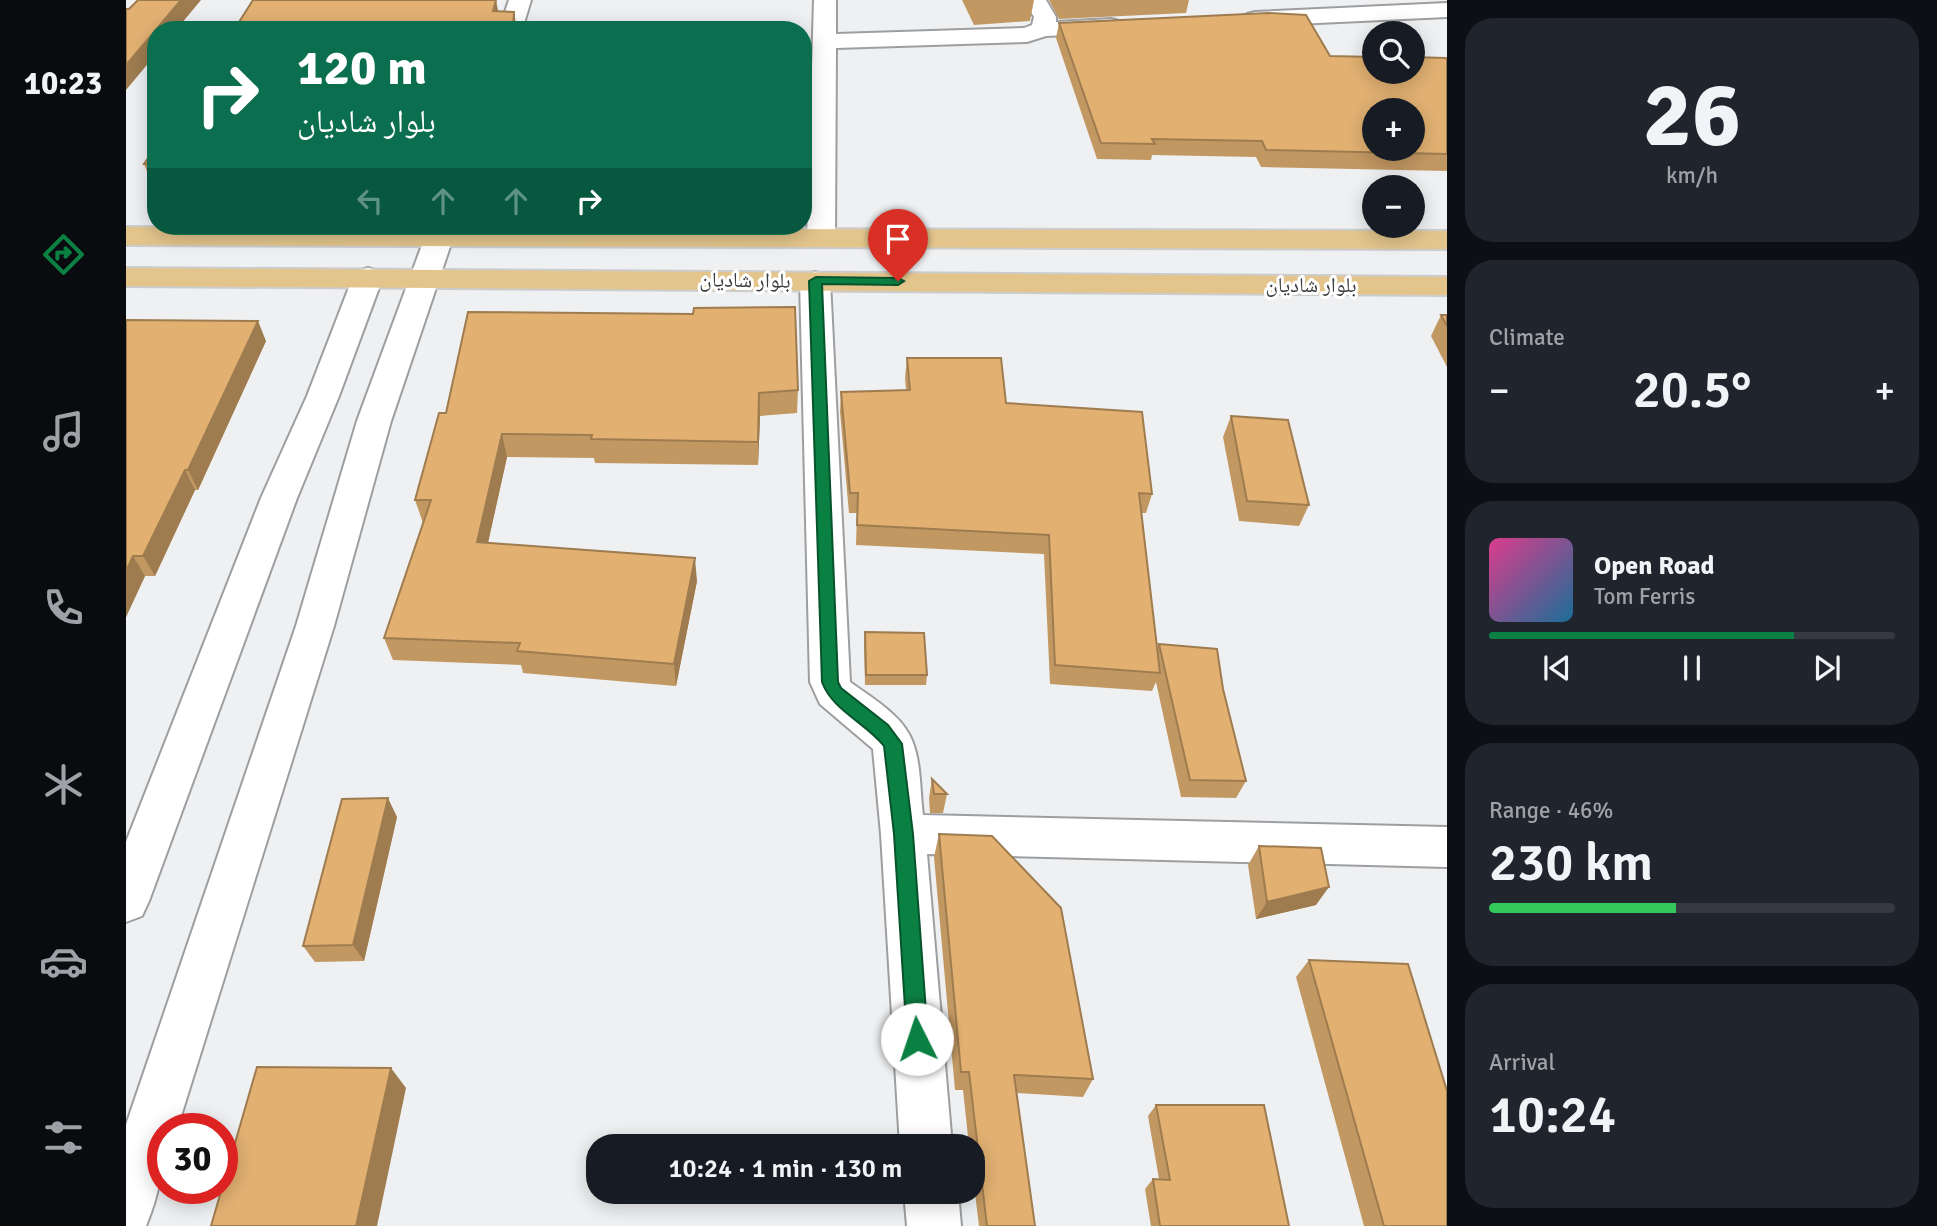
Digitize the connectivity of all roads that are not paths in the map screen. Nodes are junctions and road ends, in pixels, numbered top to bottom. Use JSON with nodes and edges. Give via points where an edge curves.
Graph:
{"nodes":[{"id":1,"x":520,"y":0,"type":"edge"},
{"id":2,"x":825,"y":0,"type":"edge"},
{"id":3,"x":1035,"y":0,"type":"edge"},
{"id":4,"x":1447,"y":10,"type":"edge"},
{"id":5,"x":1238,"y":20,"type":"edge"},
{"id":6,"x":513,"y":21,"type":"edge"},
{"id":7,"x":1127,"y":25,"type":"edge"},
{"id":8,"x":1043,"y":29,"type":"junction"},
{"id":9,"x":824,"y":41,"type":"junction"},
{"id":10,"x":189,"y":235,"type":"edge"},
{"id":11,"x":439,"y":235,"type":"edge"},
{"id":12,"x":694,"y":235,"type":"edge"},
{"id":13,"x":126,"y":236,"type":"edge"},
{"id":14,"x":821,"y":237,"type":"junction"},
{"id":15,"x":1447,"y":240,"type":"edge"},
{"id":16,"x":126,"y":277,"type":"edge"},
{"id":17,"x":368,"y":277,"type":"junction"},
{"id":18,"x":423,"y":277,"type":"junction"},
{"id":19,"x":816,"y":281,"type":"junction"},
{"id":20,"x":1447,"y":286,"type":"edge"},
{"id":21,"x":903,"y":834,"type":"junction"},
{"id":22,"x":1447,"y":847,"type":"edge"},
{"id":23,"x":126,"y":901,"type":"edge"},
{"id":24,"x":925,"y":1134,"type":"edge"},
{"id":25,"x":932,"y":1204,"type":"edge"},
{"id":26,"x":126,"y":1209,"type":"edge"},
{"id":27,"x":934,"y":1226,"type":"edge"}],
"edges":[{"from":1,"to":6,"type":"street"},
{"from":2,"to":9,"type":"street"},
{"from":3,"to":8,"type":"street","via":[[1045,17]]},
{"from":4,"to":5,"type":"street"},
{"from":7,"to":8,"type":"street"},
{"from":8,"to":9,"type":"street","via":[[1027,34]]},
{"from":9,"to":14,"type":"street"},
{"from":10,"to":13,"type":"main road","name":"بلوار شادیان"},
{"from":11,"to":18,"type":"street"},
{"from":12,"to":14,"type":"main road","name":"بلوار شادیان"},
{"from":14,"to":15,"type":"main road","name":"بلوار شادیان"},
{"from":16,"to":17,"type":"main road","name":"بلوار شادیان"},
{"from":17,"to":18,"type":"main road","name":"بلوار شادیان"},
{"from":17,"to":23,"type":"street"},
{"from":18,"to":19,"type":"main road","name":"بلوار شادیان"},
{"from":18,"to":26,"type":"street"},
{"from":19,"to":20,"type":"main road","name":"بلوار شادیان"},
{"from":19,"to":21,"type":"street","via":[[830,682],[834,692],[893,744]]},
{"from":21,"to":22,"type":"street"},
{"from":21,"to":24,"type":"street"},
{"from":25,"to":27,"type":"street"}]}
